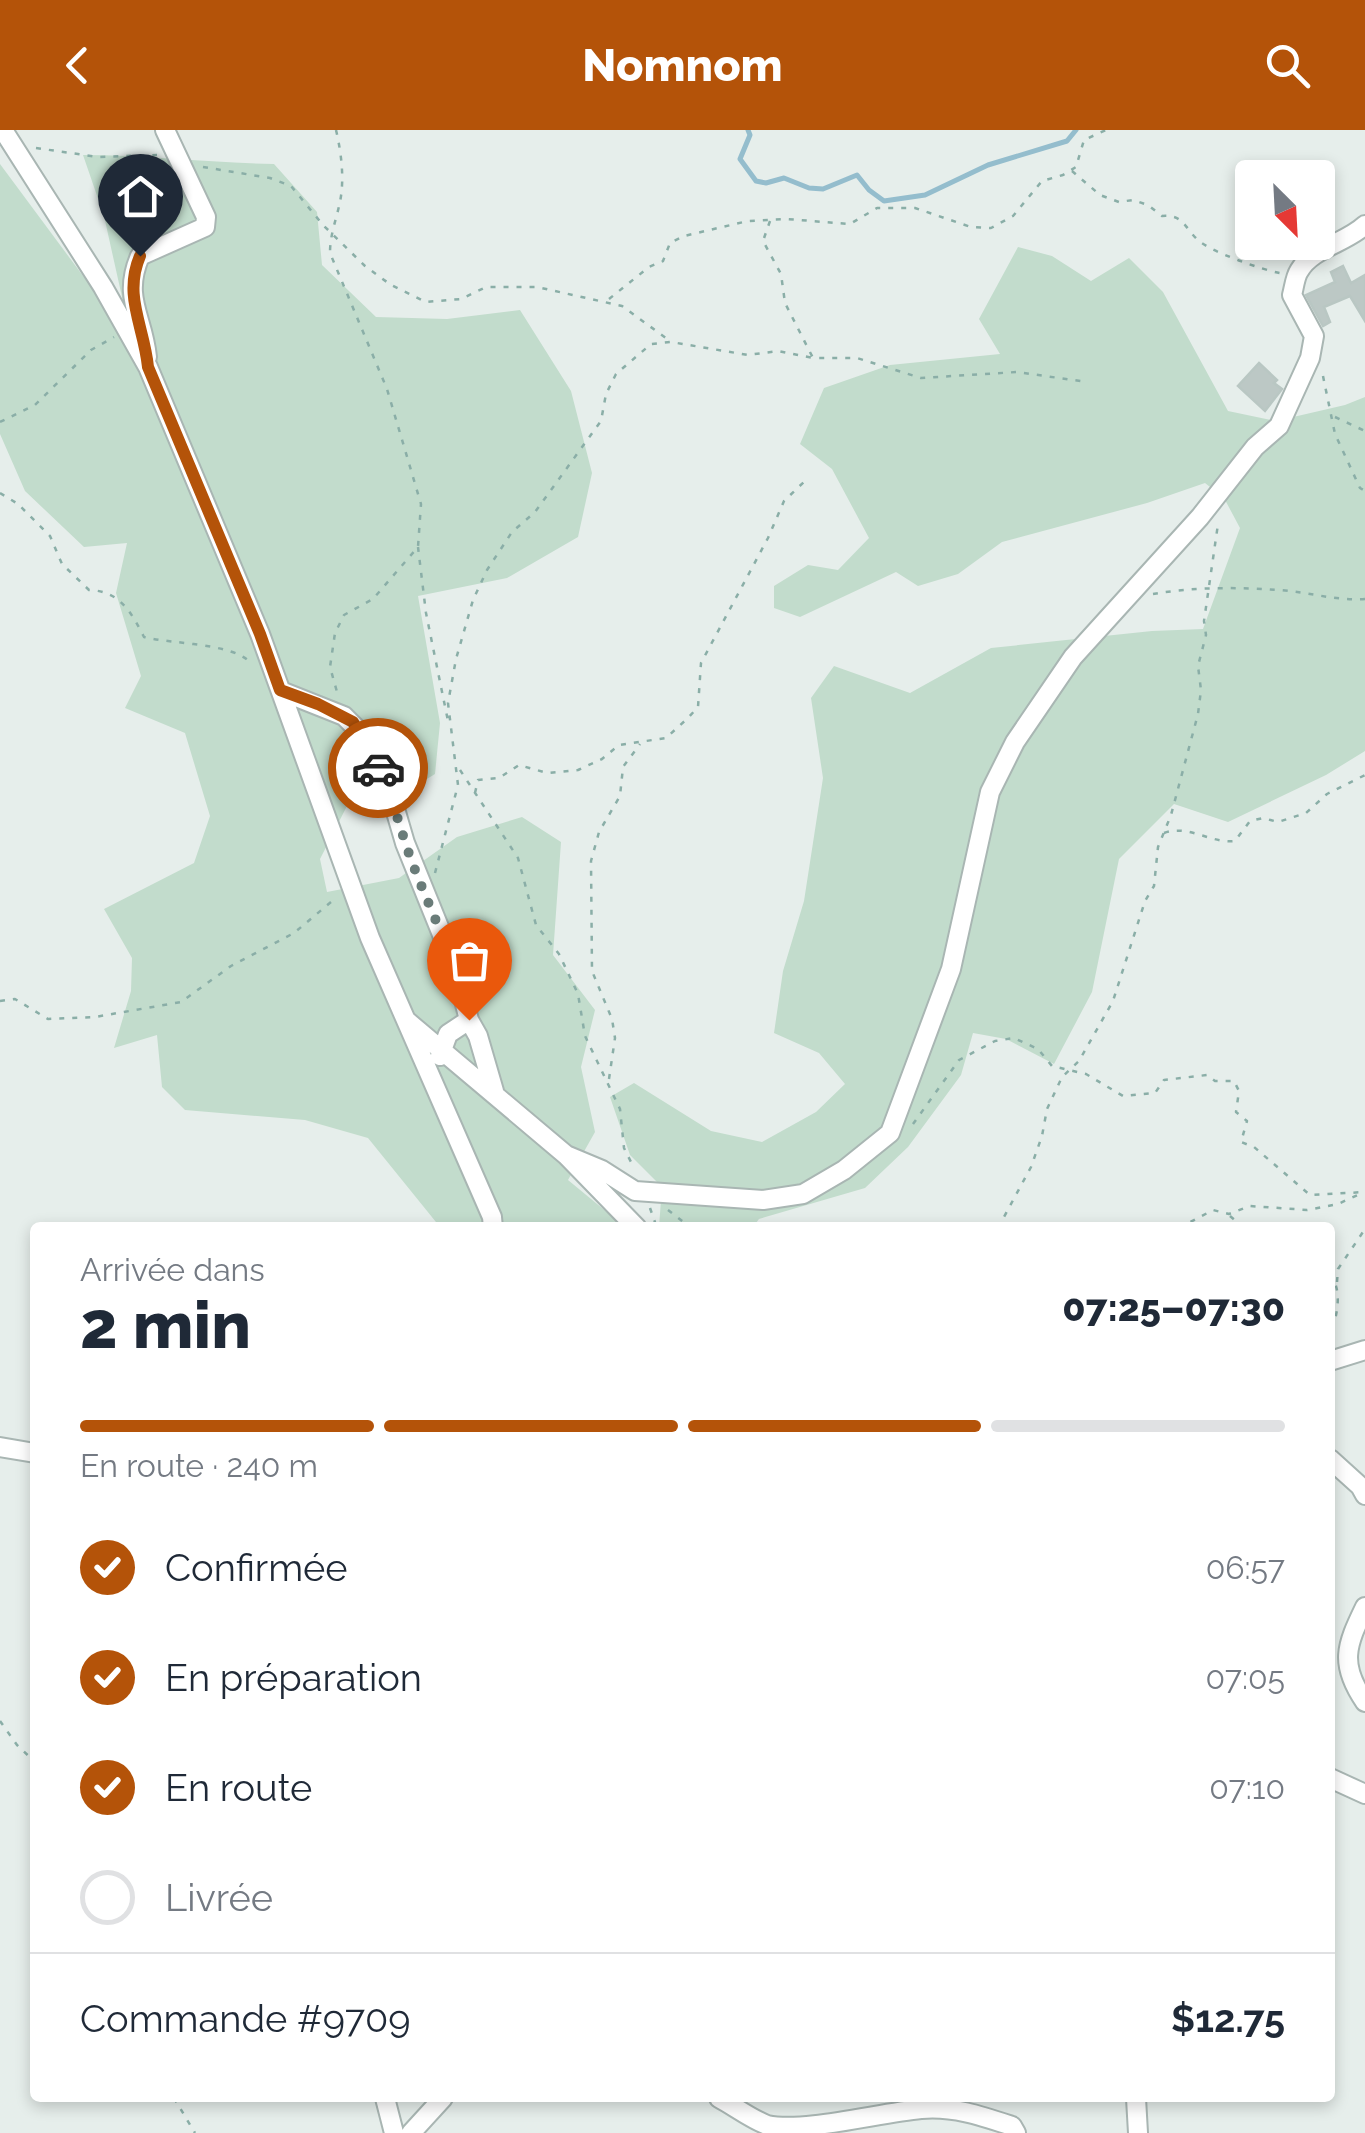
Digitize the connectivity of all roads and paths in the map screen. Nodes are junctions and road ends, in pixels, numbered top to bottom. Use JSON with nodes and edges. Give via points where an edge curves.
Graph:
{"nodes":[{"id":1,"x":3,"y":130,"type":"edge"},
{"id":2,"x":336,"y":130,"type":"edge"},
{"id":3,"x":1106,"y":130,"type":"edge"},
{"id":4,"x":166,"y":133,"type":"edge"},
{"id":5,"x":14,"y":149,"type":"junction"},
{"id":6,"x":158,"y":156,"type":"junction"},
{"id":7,"x":183,"y":166,"type":"junction"},
{"id":8,"x":1070,"y":170,"type":"junction"},
{"id":9,"x":771,"y":220,"type":"junction"},
{"id":10,"x":1365,"y":224,"type":"edge"},
{"id":11,"x":330,"y":232,"type":"junction"},
{"id":12,"x":144,"y":254,"type":"junction"},
{"id":13,"x":1299,"y":270,"type":"junction"},
{"id":14,"x":607,"y":301,"type":"junction"},
{"id":15,"x":127,"y":330,"type":"junction"},
{"id":16,"x":672,"y":342,"type":"junction"},
{"id":17,"x":814,"y":358,"type":"junction"},
{"id":18,"x":1322,"y":366,"type":"dead end"},
{"id":19,"x":148,"y":367,"type":"junction"},
{"id":20,"x":1087,"y":382,"type":"dead end"},
{"id":21,"x":1332,"y":415,"type":"junction"},
{"id":22,"x":0,"y":422,"type":"edge"},
{"id":23,"x":1365,"y":431,"type":"edge"},
{"id":24,"x":807,"y":478,"type":"dead end"},
{"id":25,"x":1365,"y":491,"type":"edge"},
{"id":26,"x":0,"y":493,"type":"edge"},
{"id":27,"x":1220,"y":513,"type":"dead end"},
{"id":28,"x":418,"y":547,"type":"junction"},
{"id":29,"x":1208,"y":590,"type":"junction"},
{"id":30,"x":1153,"y":594,"type":"dead end"},
{"id":31,"x":1365,"y":599,"type":"edge"},
{"id":32,"x":256,"y":667,"type":"dead end"},
{"id":33,"x":280,"y":690,"type":"junction"},
{"id":34,"x":338,"y":696,"type":"dead end"},
{"id":35,"x":452,"y":738,"type":"junction"},
{"id":36,"x":640,"y":743,"type":"junction"},
{"id":37,"x":459,"y":769,"type":"junction"},
{"id":38,"x":1365,"y":775,"type":"edge"},
{"id":39,"x":475,"y":793,"type":"junction"},
{"id":40,"x":1163,"y":834,"type":"junction"},
{"id":41,"x":349,"y":880,"type":"junction"},
{"id":42,"x":429,"y":898,"type":"junction"},
{"id":43,"x":0,"y":1001,"type":"edge"},
{"id":44,"x":405,"y":1020,"type":"junction"},
{"id":45,"x":469,"y":1020,"type":"junction"},
{"id":46,"x":443,"y":1050,"type":"junction"},
{"id":47,"x":1070,"y":1070,"type":"junction"},
{"id":48,"x":429,"y":1076,"type":"junction"},
{"id":49,"x":609,"y":1080,"type":"junction"},
{"id":50,"x":494,"y":1092,"type":"junction"},
{"id":51,"x":902,"y":1134,"type":"dead end"},
{"id":52,"x":566,"y":1155,"type":"junction"},
{"id":53,"x":644,"y":1192,"type":"junction"},
{"id":54,"x":1364,"y":1192,"type":"edge"},
{"id":55,"x":1228,"y":1214,"type":"junction"},
{"id":56,"x":492,"y":1222,"type":"edge"},
{"id":57,"x":631,"y":1222,"type":"edge"},
{"id":58,"x":655,"y":1222,"type":"edge"},
{"id":59,"x":1001,"y":1222,"type":"edge"},
{"id":60,"x":1190,"y":1222,"type":"edge"},
{"id":61,"x":1237,"y":1222,"type":"edge"},
{"id":62,"x":1365,"y":1229,"type":"edge"},
{"id":63,"x":1335,"y":1281,"type":"edge"},
{"id":64,"x":1337,"y":1284,"type":"junction"},
{"id":65,"x":1335,"y":1312,"type":"edge"},
{"id":66,"x":1365,"y":1350,"type":"edge"},
{"id":67,"x":1335,"y":1360,"type":"edge"},
{"id":68,"x":0,"y":1447,"type":"edge"},
{"id":69,"x":30,"y":1451,"type":"edge"},
{"id":70,"x":1335,"y":1464,"type":"edge"},
{"id":71,"x":1365,"y":1495,"type":"edge"},
{"id":72,"x":1365,"y":1608,"type":"edge"},
{"id":73,"x":1365,"y":1702,"type":"edge"},
{"id":74,"x":0,"y":1721,"type":"edge"},
{"id":75,"x":30,"y":1758,"type":"edge"},
{"id":76,"x":1335,"y":1780,"type":"edge"},
{"id":77,"x":1365,"y":1794,"type":"edge"},
{"id":78,"x":176,"y":2102,"type":"edge"},
{"id":79,"x":386,"y":2102,"type":"edge"},
{"id":80,"x":438,"y":2102,"type":"edge"},
{"id":81,"x":727,"y":2102,"type":"edge"},
{"id":82,"x":1136,"y":2102,"type":"edge"},
{"id":83,"x":195,"y":2133,"type":"edge"},
{"id":84,"x":394,"y":2133,"type":"edge"},
{"id":85,"x":411,"y":2133,"type":"edge"},
{"id":86,"x":1016,"y":2133,"type":"edge"},
{"id":87,"x":1138,"y":2133,"type":"edge"}],
"edges":[{"from":1,"to":5,"type":"street"},
{"from":2,"to":11,"type":"path","via":[[341,196]]},
{"from":3,"to":8,"type":"path","via":[[1084,140]]},
{"from":4,"to":6,"type":"path"},
{"from":4,"to":7,"type":"street"},
{"from":5,"to":6,"type":"path"},
{"from":5,"to":15,"type":"street"},
{"from":6,"to":7,"type":"path"},
{"from":6,"to":12,"type":"path","via":[[158,220]]},
{"from":7,"to":11,"type":"path","via":[[291,186]]},
{"from":7,"to":12,"type":"street","via":[[205,227]]},
{"from":8,"to":9,"type":"path","via":[[1042,181],[1014,216],[991,228],[915,208],[877,208],[850,224]]},
{"from":8,"to":13,"type":"path","via":[[1100,195],[1172,215],[1220,253],[1277,274]]},
{"from":9,"to":14,"type":"path","via":[[684,236],[670,243],[663,261]]},
{"from":9,"to":17,"type":"path","via":[[763,241]]},
{"from":10,"to":13,"type":"street"},
{"from":11,"to":14,"type":"path","via":[[391,285],[426,302],[508,285]]},
{"from":11,"to":28,"type":"path","via":[[330,253],[387,389],[421,504]]},
{"from":12,"to":19,"type":"street","via":[[130,291]]},
{"from":13,"to":53,"type":"street","via":[[1292,295],[1314,336],[1279,426],[1073,658],[990,792],[950,968],[890,1134],[802,1194],[763,1200]]},
{"from":14,"to":16,"type":"path","via":[[637,314]]},
{"from":15,"to":19,"type":"street"},
{"from":15,"to":22,"type":"path","via":[[92,350],[34,405]]},
{"from":16,"to":17,"type":"path"},
{"from":16,"to":35,"type":"path","via":[[651,344],[616,374],[601,421],[487,570],[456,659],[448,703]]},
{"from":17,"to":20,"type":"path","via":[[857,358],[921,378],[1017,372]]},
{"from":18,"to":21,"type":"path"},
{"from":19,"to":33,"type":"street"},
{"from":21,"to":23,"type":"path"},
{"from":21,"to":25,"type":"path","via":[[1346,462]]},
{"from":24,"to":36,"type":"path","via":[[784,501],[702,663],[698,707],[666,738]]},
{"from":26,"to":32,"type":"path","via":[[50,536],[62,564],[89,590],[106,590],[130,610],[144,637],[244,655]]},
{"from":27,"to":29,"type":"path"},
{"from":28,"to":34,"type":"path","via":[[373,599],[344,615],[331,654]]},
{"from":28,"to":35,"type":"path"},
{"from":29,"to":30,"type":"path"},
{"from":29,"to":31,"type":"path"},
{"from":29,"to":40,"type":"path","via":[[1198,714]]},
{"from":33,"to":41,"type":"street"},
{"from":33,"to":42,"type":"street","via":[[344,716],[361,733]]},
{"from":35,"to":37,"type":"path"},
{"from":36,"to":39,"type":"path","via":[[619,745],[602,760],[563,774],[519,765],[478,780]]},
{"from":36,"to":49,"type":"path","via":[[624,766],[620,796],[591,860],[592,971],[615,1038]]},
{"from":37,"to":39,"type":"path"},
{"from":37,"to":42,"type":"path"},
{"from":38,"to":40,"type":"path","via":[[1306,813],[1250,821],[1236,841],[1219,843],[1174,829]]},
{"from":39,"to":49,"type":"path","via":[[518,858],[536,925],[578,994],[586,1036]]},
{"from":40,"to":47,"type":"path","via":[[1154,886],[1114,1001]]},
{"from":41,"to":43,"type":"path","via":[[332,904],[294,934],[231,966],[181,1002],[48,1019],[14,999]]},
{"from":41,"to":44,"type":"street"},
{"from":42,"to":45,"type":"street"},
{"from":44,"to":46,"type":"street"},
{"from":44,"to":48,"type":"street"},
{"from":45,"to":46,"type":"street","via":[[448,1034]]},
{"from":45,"to":50,"type":"street"},
{"from":46,"to":48,"type":"street"},
{"from":46,"to":50,"type":"street"},
{"from":47,"to":51,"type":"path","via":[[1052,1066],[1038,1049],[1014,1038],[995,1041],[952,1067]]},
{"from":47,"to":54,"type":"path","via":[[1122,1096],[1155,1092],[1164,1080],[1189,1076],[1234,1082],[1236,1112],[1247,1121],[1241,1142],[1310,1195]]},
{"from":47,"to":59,"type":"path","via":[[1046,1108],[1031,1167]]},
{"from":48,"to":56,"type":"street"},
{"from":49,"to":53,"type":"path","via":[[624,1148]]},
{"from":50,"to":52,"type":"street"},
{"from":52,"to":53,"type":"street"},
{"from":52,"to":57,"type":"street"},
{"from":53,"to":58,"type":"path"},
{"from":54,"to":55,"type":"path","via":[[1306,1210],[1250,1206]]},
{"from":55,"to":60,"type":"path","via":[[1213,1210]]},
{"from":55,"to":61,"type":"path"},
{"from":62,"to":64,"type":"path","via":[[1338,1269]]},
{"from":63,"to":64,"type":"path"},
{"from":64,"to":65,"type":"path"},
{"from":66,"to":67,"type":"street"},
{"from":68,"to":69,"type":"street"},
{"from":70,"to":71,"type":"street"},
{"from":72,"to":73,"type":"street","via":[[1346,1661]]},
{"from":74,"to":75,"type":"path"},
{"from":76,"to":77,"type":"street"},
{"from":78,"to":83,"type":"path"},
{"from":79,"to":84,"type":"street"},
{"from":80,"to":85,"type":"street"},
{"from":81,"to":86,"type":"street","via":[[767,2125],[810,2129],[925,2108],[968,2112]]},
{"from":82,"to":87,"type":"street"}]}
